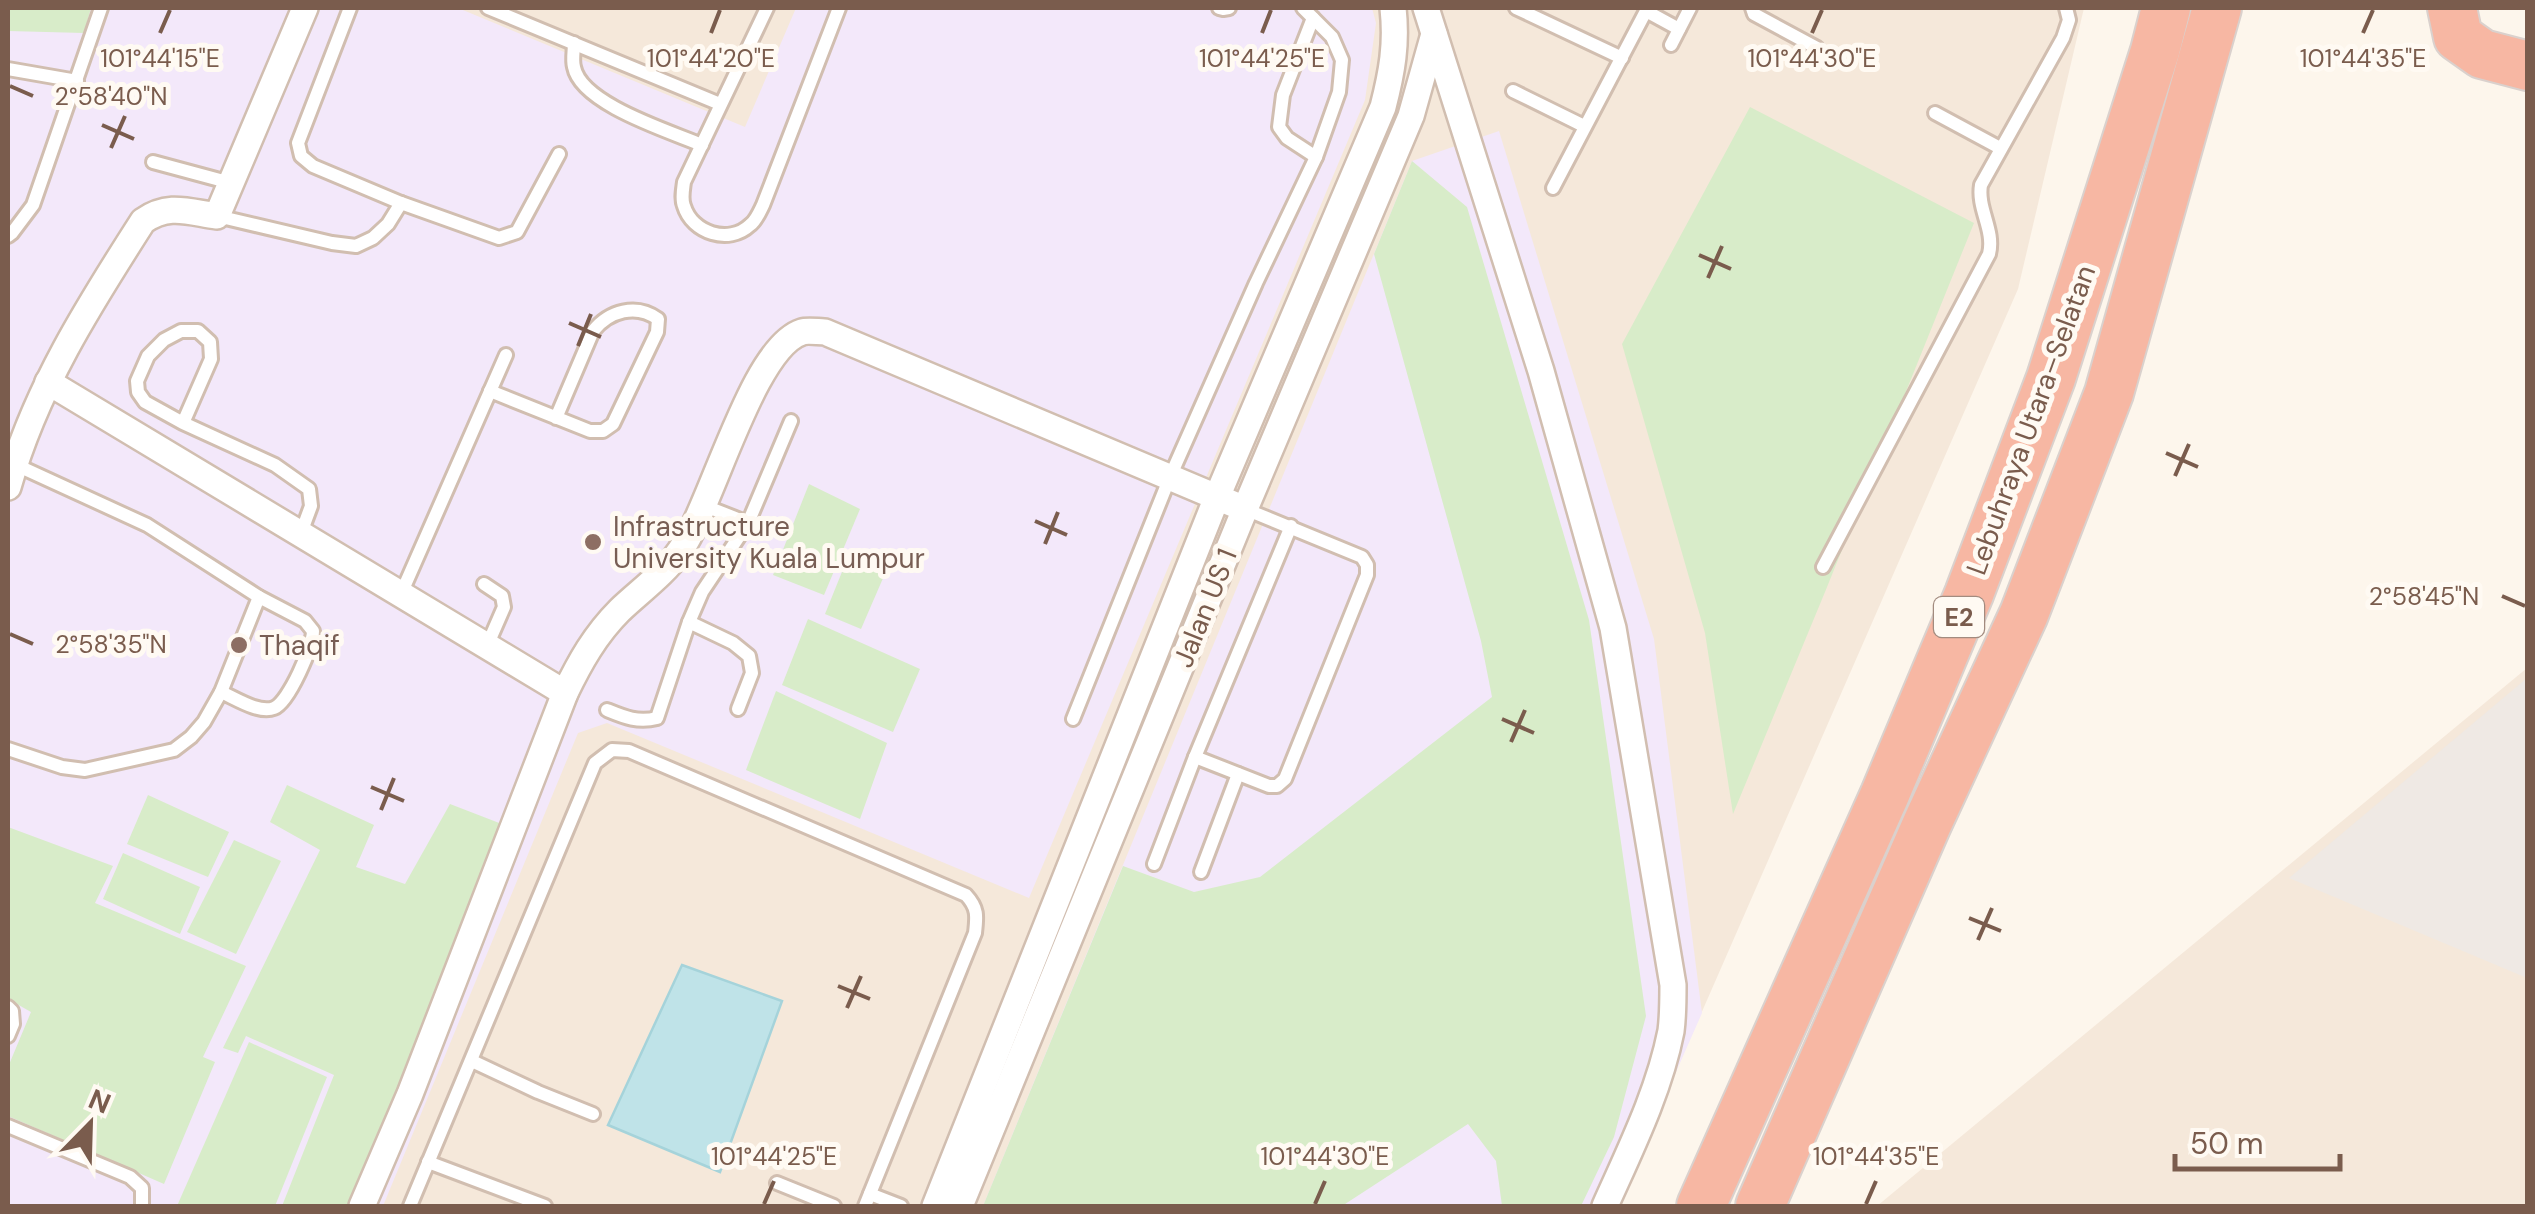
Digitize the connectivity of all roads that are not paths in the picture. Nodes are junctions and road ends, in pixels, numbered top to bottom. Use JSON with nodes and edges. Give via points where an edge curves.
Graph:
{"nodes":[{"id":1,"x":102,"y":8,"type":"edge"},
{"id":2,"x":305,"y":8,"type":"edge"},
{"id":3,"x":350,"y":8,"type":"edge"},
{"id":4,"x":488,"y":8,"type":"edge"},
{"id":5,"x":767,"y":8,"type":"edge"},
{"id":6,"x":839,"y":8,"type":"edge"},
{"id":7,"x":1218,"y":8,"type":"edge"},
{"id":8,"x":1229,"y":8,"type":"edge"},
{"id":9,"x":1393,"y":8,"type":"edge"},
{"id":10,"x":1426,"y":8,"type":"edge"},
{"id":11,"x":1516,"y":8,"type":"edge"},
{"id":12,"x":1690,"y":8,"type":"edge"},
{"id":13,"x":1752,"y":8,"type":"edge"},
{"id":14,"x":2066,"y":8,"type":"edge"},
{"id":15,"x":2166,"y":8,"type":"edge"},
{"id":16,"x":2217,"y":8,"type":"edge"},
{"id":17,"x":2452,"y":8,"type":"edge"},
{"id":18,"x":1643,"y":9,"type":"edge"},
{"id":19,"x":1308,"y":13,"type":"edge"},
{"id":20,"x":1679,"y":29,"type":"junction"},
{"id":21,"x":1434,"y":34,"type":"junction"},
{"id":22,"x":574,"y":43,"type":"junction"},
{"id":23,"x":1671,"y":46,"type":"dead end"},
{"id":24,"x":1817,"y":48,"type":"dead end"},
{"id":25,"x":1622,"y":58,"type":"junction"},
{"id":26,"x":2528,"y":66,"type":"edge"},
{"id":27,"x":8,"y":69,"type":"edge"},
{"id":28,"x":76,"y":82,"type":"junction"},
{"id":29,"x":1513,"y":91,"type":"dead end"},
{"id":30,"x":720,"y":104,"type":"junction"},
{"id":31,"x":1935,"y":112,"type":"dead end"},
{"id":32,"x":1584,"y":126,"type":"junction"},
{"id":33,"x":702,"y":144,"type":"junction"},
{"id":34,"x":2000,"y":148,"type":"junction"},
{"id":35,"x":559,"y":154,"type":"dead end"},
{"id":36,"x":1316,"y":158,"type":"junction"},
{"id":37,"x":153,"y":162,"type":"dead end"},
{"id":38,"x":232,"y":183,"type":"junction"},
{"id":39,"x":1552,"y":188,"type":"dead end"},
{"id":40,"x":401,"y":203,"type":"junction"},
{"id":41,"x":218,"y":216,"type":"junction"},
{"id":42,"x":8,"y":236,"type":"edge"},
{"id":43,"x":506,"y":355,"type":"dead end"},
{"id":44,"x":48,"y":382,"type":"junction"},
{"id":45,"x":490,"y":392,"type":"junction"},
{"id":46,"x":556,"y":418,"type":"junction"},
{"id":47,"x":792,"y":421,"type":"dead end"},
{"id":48,"x":183,"y":423,"type":"junction"},
{"id":49,"x":11,"y":476,"type":"edge"},
{"id":50,"x":1170,"y":478,"type":"junction"},
{"id":51,"x":1217,"y":497,"type":"junction"},
{"id":52,"x":705,"y":506,"type":"junction"},
{"id":53,"x":1245,"y":509,"type":"junction"},
{"id":54,"x":748,"y":523,"type":"junction"},
{"id":55,"x":1291,"y":526,"type":"junction"},
{"id":56,"x":300,"y":533,"type":"junction"},
{"id":57,"x":1823,"y":567,"type":"dead end"},
{"id":58,"x":484,"y":584,"type":"dead end"},
{"id":59,"x":402,"y":594,"type":"junction"},
{"id":60,"x":259,"y":597,"type":"junction"},
{"id":61,"x":689,"y":622,"type":"junction"},
{"id":62,"x":487,"y":646,"type":"junction"},
{"id":63,"x":221,"y":692,"type":"junction"},
{"id":64,"x":564,"y":693,"type":"junction"},
{"id":65,"x":738,"y":709,"type":"dead end"},
{"id":66,"x":606,"y":710,"type":"dead end"},
{"id":67,"x":1073,"y":719,"type":"dead end"},
{"id":68,"x":8,"y":749,"type":"edge"},
{"id":69,"x":1196,"y":757,"type":"junction"},
{"id":70,"x":1238,"y":774,"type":"junction"},
{"id":71,"x":1154,"y":864,"type":"dead end"},
{"id":72,"x":1201,"y":872,"type":"dead end"},
{"id":73,"x":8,"y":1007,"type":"edge"},
{"id":74,"x":8,"y":1036,"type":"edge"},
{"id":75,"x":472,"y":1061,"type":"junction"},
{"id":76,"x":593,"y":1114,"type":"dead end"},
{"id":77,"x":8,"y":1126,"type":"edge"},
{"id":78,"x":428,"y":1162,"type":"junction"},
{"id":79,"x":777,"y":1183,"type":"dead end"},
{"id":80,"x":868,"y":1200,"type":"edge"},
{"id":81,"x":142,"y":1206,"type":"edge"},
{"id":82,"x":362,"y":1206,"type":"edge"},
{"id":83,"x":410,"y":1206,"type":"edge"},
{"id":84,"x":545,"y":1206,"type":"edge"},
{"id":85,"x":834,"y":1206,"type":"edge"},
{"id":86,"x":901,"y":1206,"type":"edge"},
{"id":87,"x":935,"y":1206,"type":"edge"},
{"id":88,"x":960,"y":1206,"type":"edge"},
{"id":89,"x":1605,"y":1206,"type":"edge"},
{"id":90,"x":1702,"y":1206,"type":"edge"},
{"id":91,"x":1760,"y":1206,"type":"edge"}],
"edges":[{"from":1,"to":28,"type":"lane"},
{"from":2,"to":38,"type":"street"},
{"from":3,"to":40,"type":"lane","via":[[298,143],[301,156]]},
{"from":4,"to":22,"type":"lane"},
{"from":5,"to":30,"type":"lane","via":[[750,26]]},
{"from":6,"to":33,"type":"lane","via":[[763,204],[752,224],[734,234],[713,234],[692,223],[682,203]]},
{"from":7,"to":8,"type":"lane"},
{"from":9,"to":51,"type":"street","name":"Jalan US 1","via":[[1394,67],[1383,107]]},
{"from":10,"to":21,"type":"street"},
{"from":11,"to":25,"type":"lane"},
{"from":12,"to":20,"type":"lane"},
{"from":13,"to":24,"type":"lane"},
{"from":14,"to":34,"type":"lane","via":[[2063,38]]},
{"from":15,"to":90,"type":"highway","name":"Lebuhraya Utara–Selatan","number":"E2","via":[[2052,378],[1884,794]]},
{"from":16,"to":91,"type":"highway","name":"Lebuhraya Utara–Selatan","number":"E2","via":[[2108,393],[2074,485],[2024,614]]},
{"from":17,"to":26,"type":"highway","via":[[2458,37],[2482,54]]},
{"from":18,"to":20,"type":"lane"},
{"from":18,"to":25,"type":"lane"},
{"from":19,"to":36,"type":"lane","via":[[1332,37],[1342,60],[1339,92]]},
{"from":19,"to":36,"type":"lane","via":[[1279,127]]},
{"from":20,"to":23,"type":"lane"},
{"from":21,"to":53,"type":"street","name":"Jalan US 1","via":[[1412,116]]},
{"from":21,"to":89,"type":"street","via":[[1541,371],[1613,628],[1673,984],[1666,1051]]},
{"from":22,"to":30,"type":"lane"},
{"from":22,"to":33,"type":"lane","via":[[574,70],[588,92]]},
{"from":25,"to":32,"type":"lane"},
{"from":27,"to":28,"type":"lane"},
{"from":28,"to":42,"type":"lane","via":[[33,206]]},
{"from":29,"to":32,"type":"lane"},
{"from":30,"to":33,"type":"lane"},
{"from":31,"to":34,"type":"lane"},
{"from":32,"to":39,"type":"lane"},
{"from":34,"to":57,"type":"lane","via":[[1980,192],[1989,254]]},
{"from":35,"to":40,"type":"lane","via":[[516,232],[499,238]]},
{"from":36,"to":50,"type":"lane"},
{"from":37,"to":38,"type":"lane"},
{"from":38,"to":41,"type":"street"},
{"from":40,"to":41,"type":"lane","via":[[388,224],[356,246]]},
{"from":41,"to":44,"type":"street","via":[[170,209],[142,221]]},
{"from":43,"to":45,"type":"lane"},
{"from":44,"to":49,"type":"street"},
{"from":44,"to":56,"type":"street"},
{"from":45,"to":46,"type":"lane"},
{"from":45,"to":59,"type":"lane"},
{"from":46,"to":46,"type":"lane","via":[[590,431],[614,424],[658,319],[634,309],[602,320]]},
{"from":47,"to":54,"type":"lane"},
{"from":48,"to":48,"type":"lane","via":[[145,402],[137,381],[164,340],[198,331],[210,342],[211,359]]},
{"from":48,"to":56,"type":"lane","via":[[275,465],[309,489]]},
{"from":49,"to":60,"type":"lane","via":[[148,526]]},
{"from":50,"to":51,"type":"street"},
{"from":50,"to":52,"type":"street","via":[[853,342],[802,332],[765,366]]},
{"from":50,"to":67,"type":"lane"},
{"from":51,"to":53,"type":"street"},
{"from":51,"to":87,"type":"street","name":"Jalan US 1"},
{"from":52,"to":54,"type":"lane"},
{"from":52,"to":64,"type":"street","via":[[677,556],[598,634]]},
{"from":53,"to":55,"type":"lane"},
{"from":53,"to":88,"type":"street","name":"Jalan US 1"},
{"from":54,"to":61,"type":"lane"},
{"from":55,"to":69,"type":"lane"},
{"from":55,"to":70,"type":"lane","via":[[1362,557],[1367,575],[1284,779],[1269,786]]},
{"from":56,"to":59,"type":"street"},
{"from":58,"to":62,"type":"lane","via":[[502,596],[504,607]]},
{"from":59,"to":62,"type":"street"},
{"from":60,"to":63,"type":"lane"},
{"from":60,"to":63,"type":"lane","via":[[305,620],[312,643],[275,708]]},
{"from":61,"to":65,"type":"lane","via":[[750,656],[752,673]]},
{"from":61,"to":66,"type":"lane","via":[[657,718],[631,720]]},
{"from":62,"to":64,"type":"street"},
{"from":63,"to":68,"type":"lane","via":[[204,722],[174,750],[85,770]]},
{"from":64,"to":82,"type":"street"},
{"from":69,"to":70,"type":"lane"},
{"from":69,"to":71,"type":"lane"},
{"from":70,"to":72,"type":"lane"},
{"from":73,"to":74,"type":"lane"},
{"from":75,"to":76,"type":"lane"},
{"from":75,"to":78,"type":"lane"},
{"from":75,"to":80,"type":"lane","via":[[595,763],[612,750],[629,751],[966,895],[976,905],[975,933]]},
{"from":77,"to":81,"type":"lane","via":[[130,1177],[142,1188]]},
{"from":78,"to":83,"type":"lane"},
{"from":78,"to":84,"type":"lane"},
{"from":79,"to":85,"type":"lane"},
{"from":80,"to":86,"type":"lane"}]}
